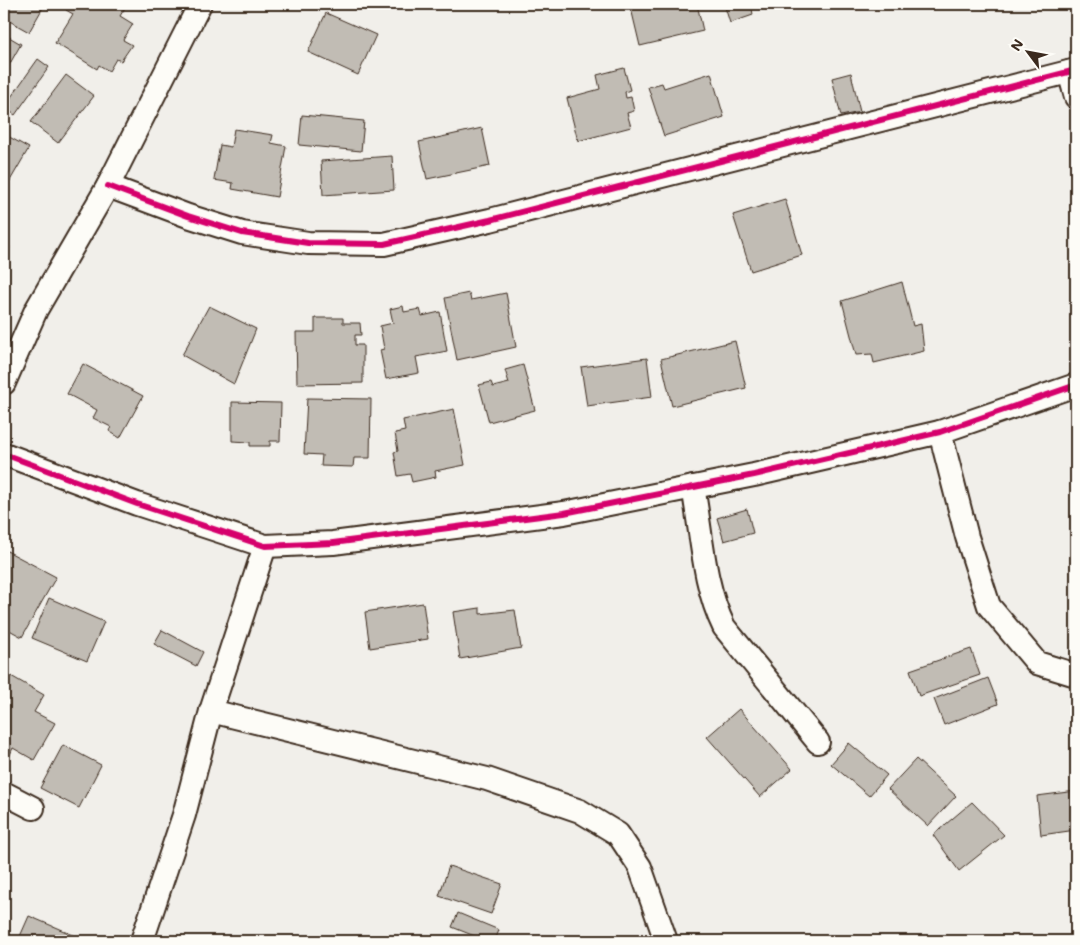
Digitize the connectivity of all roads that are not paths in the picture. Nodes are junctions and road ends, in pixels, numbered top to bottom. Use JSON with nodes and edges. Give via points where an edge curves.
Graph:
{"nodes":[{"id":1,"x":200,"y":4,"type":"edge"},
{"id":2,"x":1073,"y":71,"type":"edge"},
{"id":3,"x":1076,"y":97,"type":"edge"},
{"id":4,"x":108,"y":186,"type":"junction"},
{"id":5,"x":4,"y":383,"type":"edge"},
{"id":6,"x":1076,"y":385,"type":"edge"},
{"id":7,"x":940,"y":432,"type":"junction"},
{"id":8,"x":6,"y":460,"type":"edge"},
{"id":9,"x":693,"y":487,"type":"junction"},
{"id":10,"x":265,"y":546,"type":"junction"},
{"id":11,"x":1076,"y":675,"type":"edge"},
{"id":12,"x":211,"y":711,"type":"junction"},
{"id":13,"x":818,"y":742,"type":"dead end"},
{"id":14,"x":4,"y":793,"type":"edge"},
{"id":15,"x":33,"y":808,"type":"dead end"},
{"id":16,"x":148,"y":940,"type":"edge"},
{"id":17,"x":666,"y":941,"type":"edge"}],
"edges":[{"from":1,"to":4,"type":"street"},
{"from":2,"to":3,"type":"street"},
{"from":2,"to":4,"type":"street","via":[[490,220],[384,244],[308,243],[242,233]]},
{"from":4,"to":5,"type":"street","via":[[36,310]]},
{"from":6,"to":7,"type":"street"},
{"from":7,"to":9,"type":"street"},
{"from":7,"to":11,"type":"street","via":[[989,606],[1037,663]]},
{"from":8,"to":10,"type":"street"},
{"from":9,"to":10,"type":"street","via":[[564,513],[422,533],[333,543]]},
{"from":9,"to":13,"type":"street","via":[[708,587],[724,627]]},
{"from":10,"to":12,"type":"street"},
{"from":12,"to":16,"type":"street"},
{"from":12,"to":17,"type":"street","via":[[487,779],[580,811],[618,834],[640,867]]},
{"from":14,"to":15,"type":"street"}]}
